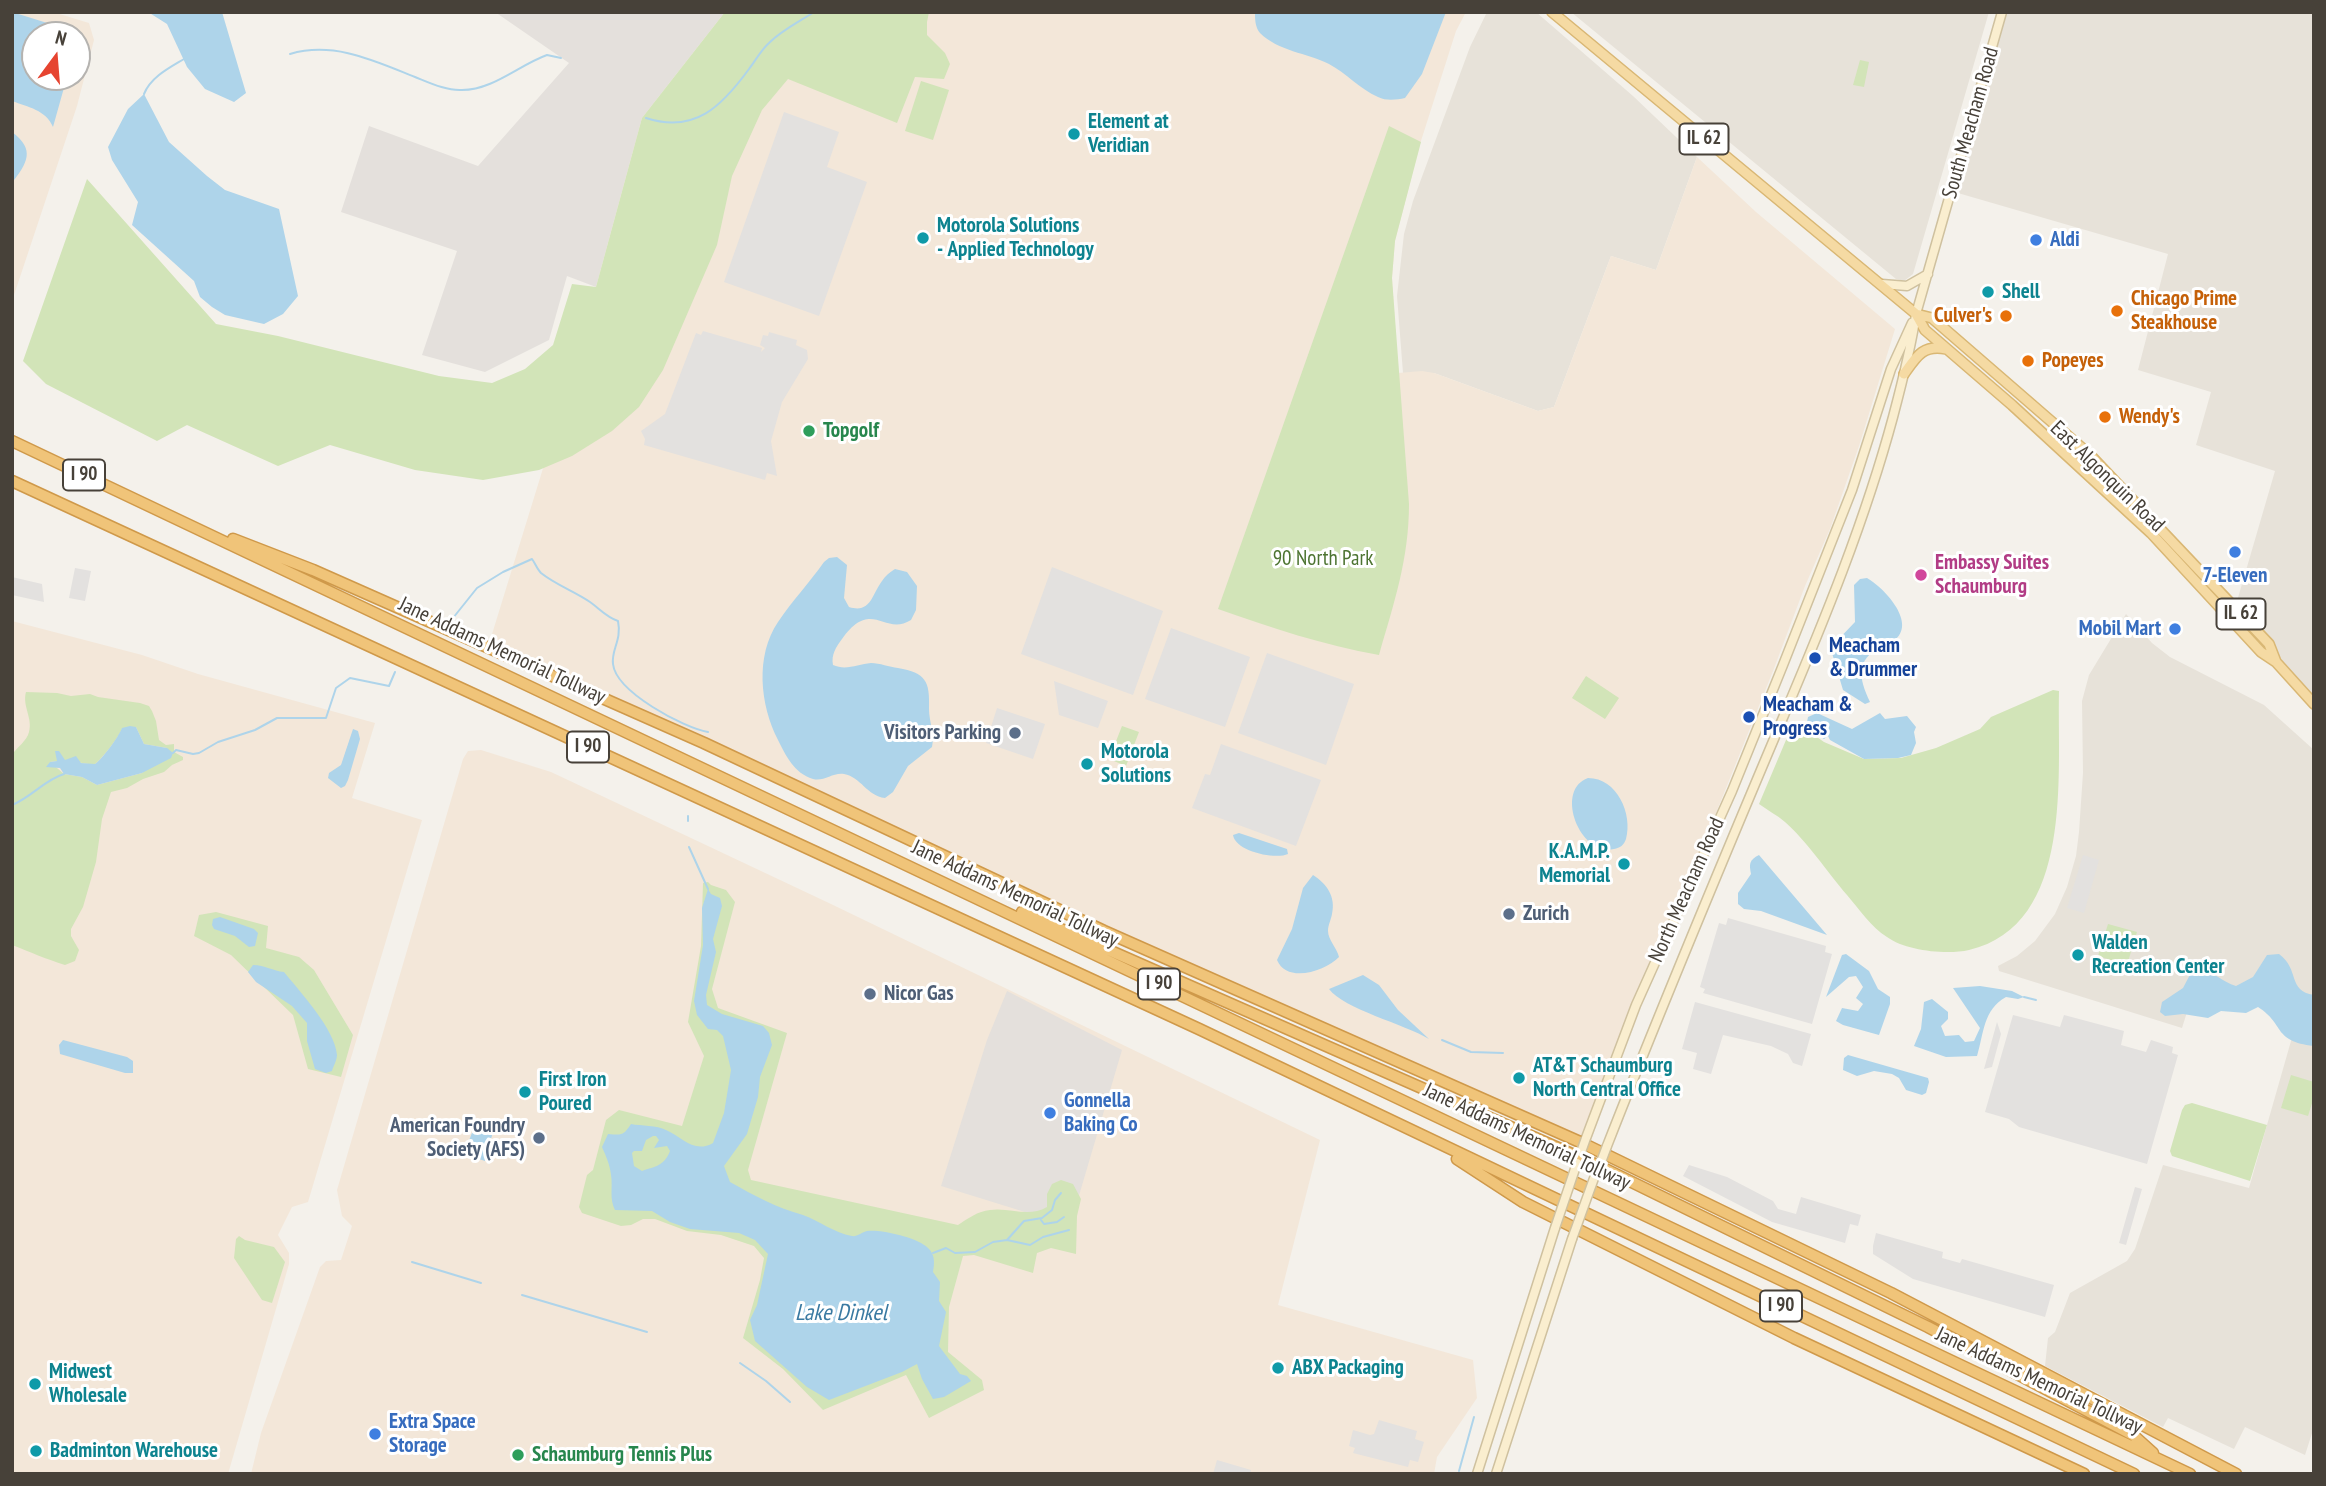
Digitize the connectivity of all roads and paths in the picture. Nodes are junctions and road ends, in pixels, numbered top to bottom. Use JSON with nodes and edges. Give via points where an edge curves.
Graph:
{"nodes":[{"id":1,"x":1552,"y":12,"type":"edge"},
{"id":2,"x":2002,"y":12,"type":"edge"},
{"id":3,"x":1939,"y":233,"type":"joint"},
{"id":4,"x":1928,"y":274,"type":"junction"},
{"id":5,"x":1879,"y":284,"type":"junction"},
{"id":6,"x":1916,"y":314,"type":"junction"},
{"id":7,"x":1947,"y":349,"type":"junction"},
{"id":8,"x":1905,"y":374,"type":"junction"},
{"id":9,"x":12,"y":441,"type":"edge"},
{"id":10,"x":12,"y":481,"type":"edge"},
{"id":11,"x":155,"y":509,"type":"junction"},
{"id":12,"x":2276,"y":662,"type":"junction"},
{"id":13,"x":2314,"y":704,"type":"edge"},
{"id":14,"x":852,"y":838,"type":"junction"},
{"id":15,"x":1427,"y":1139,"type":"junction"},
{"id":16,"x":1580,"y":1157,"type":"junction"},
{"id":17,"x":1599,"y":1166,"type":"junction"},
{"id":18,"x":2161,"y":1460,"type":"junction"},
{"id":19,"x":1477,"y":1474,"type":"edge"},
{"id":20,"x":1496,"y":1474,"type":"edge"},
{"id":21,"x":2084,"y":1474,"type":"edge"},
{"id":22,"x":2134,"y":1474,"type":"edge"},
{"id":23,"x":2190,"y":1474,"type":"edge"},
{"id":24,"x":2236,"y":1474,"type":"edge"}],
"edges":[{"from":1,"to":5,"type":"main road","name":"East Algonquin Road","number":"IL 62"},
{"from":2,"to":3,"type":"main road","name":"South Meacham Road"},
{"from":3,"to":4,"type":"main road","name":"North Meacham Road"},
{"from":4,"to":5,"type":"main road","via":[[1903,286]]},
{"from":4,"to":6,"type":"main road","name":"North Meacham Road"},
{"from":5,"to":6,"type":"main road","name":"East Algonquin Road","number":"IL 62"},
{"from":6,"to":7,"type":"main road","name":"East Algonquin Road","number":"IL 62","via":[[1925,330]]},
{"from":6,"to":8,"type":"main road","name":"North Meacham Road"},
{"from":6,"to":12,"type":"main road","name":"East Algonquin Road","number":"IL 62","via":[[1932,318],[2090,455],[2269,644]]},
{"from":6,"to":16,"type":"main road","name":"North Meacham Road","bridge":true,"via":[[1891,369],[1852,490],[1773,692],[1636,1005]]},
{"from":7,"to":8,"type":"main road","via":[[1922,351]]},
{"from":7,"to":12,"type":"main road","name":"East Algonquin Road","number":"IL 62","via":[[2151,533],[2260,652]]},
{"from":8,"to":17,"type":"main road","name":"North Meacham Road","bridge":true,"via":[[1854,542]]},
{"from":9,"to":11,"type":"highway","name":"Jane Addams Memorial Tollway","number":"I 90"},
{"from":10,"to":15,"type":"highway","name":"Jane Addams Memorial Tollway","number":"I 90","via":[[1199,1029]]},
{"from":11,"to":14,"type":"highway","name":"Jane Addams Memorial Tollway","number":"I 90"},
{"from":11,"to":24,"type":"highway","via":[[313,570],[704,743],[1104,931],[1580,1142],[1891,1293]]},
{"from":12,"to":13,"type":"main road","name":"East Algonquin Road","number":"IL 62"},
{"from":14,"to":16,"type":"highway"},
{"from":14,"to":18,"type":"highway","name":"Jane Addams Memorial Tollway","number":"I 90"},
{"from":15,"to":21,"type":"highway","via":[[1523,1202],[1794,1338]]},
{"from":15,"to":22,"type":"highway","name":"Jane Addams Memorial Tollway","number":"I 90"},
{"from":16,"to":17,"type":"highway"},
{"from":16,"to":19,"type":"main road","name":"North Meacham Road","bridge":true},
{"from":17,"to":18,"type":"highway","via":[[1928,1327],[2133,1436]]},
{"from":17,"to":20,"type":"main road","name":"North Meacham Road","bridge":true},
{"from":18,"to":23,"type":"highway","name":"Jane Addams Memorial Tollway","number":"I 90"}]}
